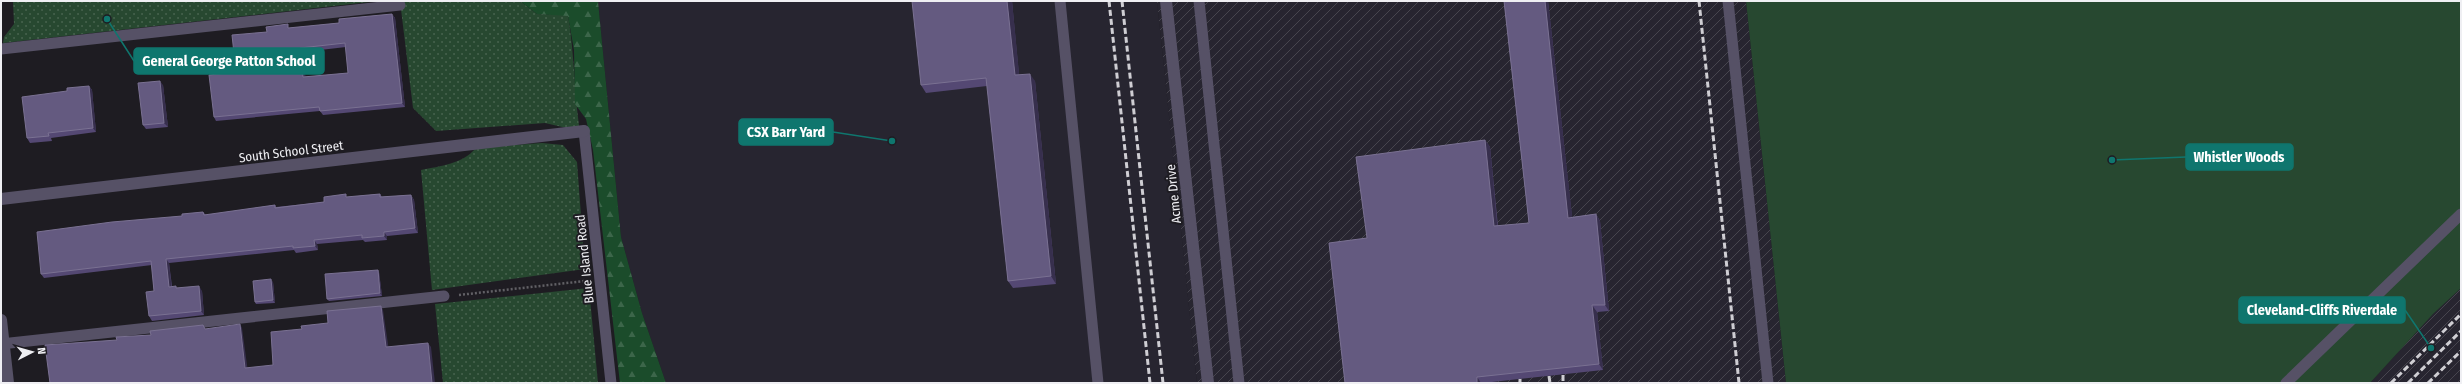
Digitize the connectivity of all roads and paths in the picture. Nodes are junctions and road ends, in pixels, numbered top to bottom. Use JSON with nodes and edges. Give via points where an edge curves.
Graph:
{"nodes":[{"id":1,"x":1060,"y":1,"type":"edge"},
{"id":2,"x":1166,"y":1,"type":"edge"},
{"id":3,"x":1199,"y":1,"type":"edge"},
{"id":4,"x":1728,"y":1,"type":"edge"},
{"id":5,"x":400,"y":5,"type":"dead end"},
{"id":6,"x":1,"y":49,"type":"edge"},
{"id":7,"x":584,"y":131,"type":"joint"},
{"id":8,"x":1,"y":199,"type":"edge"},
{"id":9,"x":2461,"y":214,"type":"edge"},
{"id":10,"x":600,"y":279,"type":"junction"},
{"id":11,"x":444,"y":296,"type":"joint"},
{"id":12,"x":1,"y":320,"type":"edge"},
{"id":13,"x":2,"y":344,"type":"edge"},
{"id":14,"x":8,"y":383,"type":"edge"},
{"id":15,"x":611,"y":383,"type":"edge"},
{"id":16,"x":1098,"y":383,"type":"edge"},
{"id":17,"x":1208,"y":383,"type":"edge"},
{"id":18,"x":1239,"y":383,"type":"edge"},
{"id":19,"x":1768,"y":383,"type":"edge"},
{"id":20,"x":2286,"y":383,"type":"edge"}],
"edges":[{"from":1,"to":16,"type":"lane"},
{"from":2,"to":17,"type":"street","name":"Acme Drive"},
{"from":3,"to":18,"type":"lane"},
{"from":4,"to":19,"type":"lane"},
{"from":5,"to":6,"type":"lane"},
{"from":7,"to":8,"type":"street","name":"South School Street"},
{"from":7,"to":10,"type":"lane","name":"Blue Island Road"},
{"from":9,"to":20,"type":"lane"},
{"from":10,"to":11,"type":"path"},
{"from":10,"to":15,"type":"lane","name":"Blue Island Road"},
{"from":11,"to":13,"type":"lane"},
{"from":12,"to":13,"type":"street"},
{"from":13,"to":14,"type":"street"}]}
